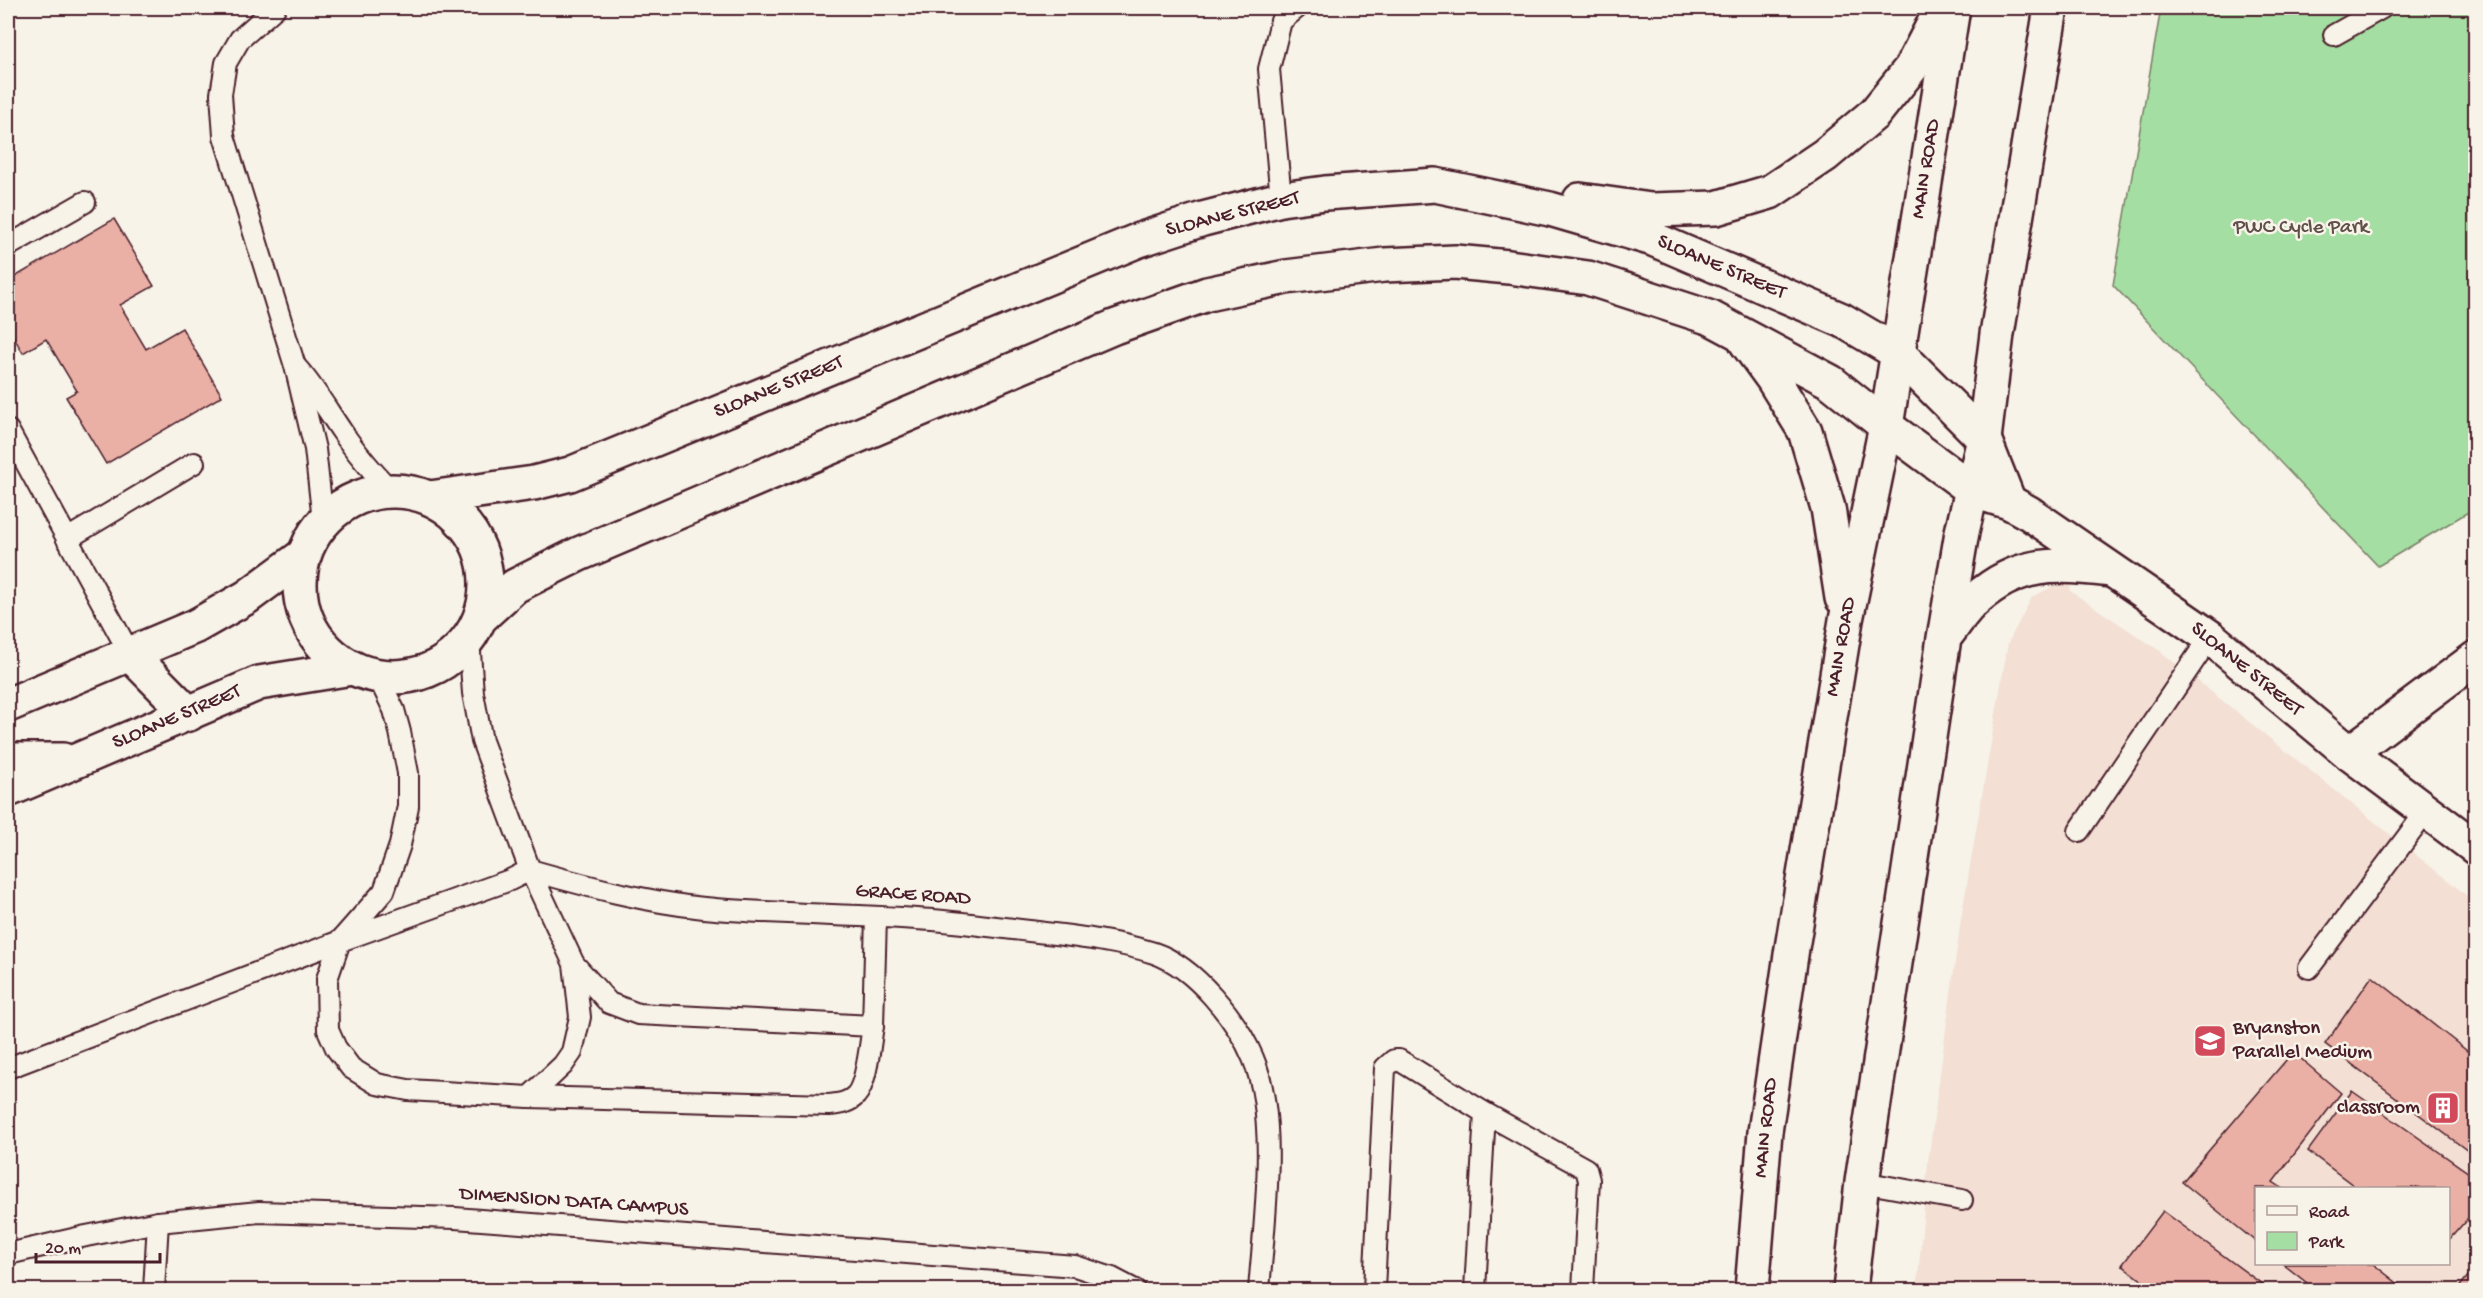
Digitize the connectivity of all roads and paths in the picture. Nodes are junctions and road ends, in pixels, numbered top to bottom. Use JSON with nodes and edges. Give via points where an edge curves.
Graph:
{"nodes":[{"id":1,"x":275,"y":8,"type":"edge"},
{"id":2,"x":1297,"y":8,"type":"edge"},
{"id":3,"x":1942,"y":8,"type":"edge"},
{"id":4,"x":1953,"y":8,"type":"edge"},
{"id":5,"x":2051,"y":8,"type":"edge"},
{"id":6,"x":2382,"y":8,"type":"edge"},
{"id":7,"x":1275,"y":14,"type":"edge"},
{"id":8,"x":2334,"y":35,"type":"dead end"},
{"id":9,"x":1435,"y":185,"type":"junction"},
{"id":10,"x":1281,"y":199,"type":"junction"},
{"id":11,"x":85,"y":202,"type":"dead end"},
{"id":12,"x":8,"y":246,"type":"edge"},
{"id":13,"x":1740,"y":334,"type":"junction"},
{"id":14,"x":1898,"y":353,"type":"junction"},
{"id":15,"x":295,"y":366,"type":"junction"},
{"id":16,"x":1886,"y":426,"type":"junction"},
{"id":17,"x":8,"y":430,"type":"edge"},
{"id":18,"x":1984,"y":439,"type":"junction"},
{"id":19,"x":194,"y":463,"type":"dead end"},
{"id":20,"x":390,"y":490,"type":"junction"},
{"id":21,"x":1974,"y":491,"type":"junction"},
{"id":22,"x":430,"y":498,"type":"junction"},
{"id":23,"x":2009,"y":502,"type":"junction"},
{"id":24,"x":323,"y":521,"type":"junction"},
{"id":25,"x":67,"y":539,"type":"junction"},
{"id":26,"x":303,"y":555,"type":"junction"},
{"id":27,"x":2110,"y":570,"type":"junction"},
{"id":28,"x":1846,"y":620,"type":"junction"},
{"id":29,"x":475,"y":628,"type":"junction"},
{"id":30,"x":2210,"y":637,"type":"junction"},
{"id":31,"x":1944,"y":638,"type":"junction"},
{"id":32,"x":130,"y":654,"type":"junction"},
{"id":33,"x":2475,"y":658,"type":"edge"},
{"id":34,"x":365,"y":673,"type":"junction"},
{"id":35,"x":8,"y":705,"type":"edge"},
{"id":36,"x":189,"y":714,"type":"junction"},
{"id":37,"x":2349,"y":753,"type":"junction"},
{"id":38,"x":8,"y":760,"type":"edge"},
{"id":39,"x":80,"y":760,"type":"junction"},
{"id":40,"x":8,"y":790,"type":"edge"},
{"id":41,"x":2426,"y":812,"type":"junction"},
{"id":42,"x":2079,"y":831,"type":"dead end"},
{"id":43,"x":2475,"y":848,"type":"edge"},
{"id":44,"x":530,"y":870,"type":"junction"},
{"id":45,"x":876,"y":917,"type":"junction"},
{"id":46,"x":340,"y":941,"type":"junction"},
{"id":47,"x":574,"y":964,"type":"junction"},
{"id":48,"x":2309,"y":968,"type":"dead end"},
{"id":49,"x":873,"y":1026,"type":"junction"},
{"id":50,"x":8,"y":1068,"type":"edge"},
{"id":51,"x":529,"y":1097,"type":"junction"},
{"id":52,"x":1485,"y":1113,"type":"junction"},
{"id":53,"x":1862,"y":1182,"type":"junction"},
{"id":54,"x":1962,"y":1200,"type":"dead end"},
{"id":55,"x":158,"y":1222,"type":"junction"},
{"id":56,"x":8,"y":1254,"type":"edge"},
{"id":57,"x":154,"y":1290,"type":"edge"},
{"id":58,"x":1135,"y":1290,"type":"edge"},
{"id":59,"x":1259,"y":1290,"type":"edge"},
{"id":60,"x":1374,"y":1290,"type":"edge"},
{"id":61,"x":1475,"y":1290,"type":"edge"},
{"id":62,"x":1583,"y":1290,"type":"edge"},
{"id":63,"x":1752,"y":1290,"type":"edge"},
{"id":64,"x":1850,"y":1290,"type":"edge"}],
"edges":[{"from":1,"to":15,"type":"lane","via":[[240,39],[226,63],[220,94],[224,136]]},
{"from":2,"to":7,"type":"lane"},
{"from":3,"to":9,"type":"street","via":[[1911,68],[1875,113],[1825,155],[1770,192],[1716,208],[1651,210]]},
{"from":4,"to":14,"type":"street","name":"MAIN ROAD"},
{"from":5,"to":18,"type":"street","via":[[1997,334]]},
{"from":6,"to":8,"type":"lane"},
{"from":7,"to":10,"type":"lane","via":[[1269,69]]},
{"from":9,"to":10,"type":"street","name":"SLOANE STREET"},
{"from":9,"to":14,"type":"street","name":"SLOANE STREET","via":[[1550,208],[1653,239],[1842,320]]},
{"from":10,"to":22,"type":"street","name":"SLOANE STREET","via":[[1139,240],[570,474]]},
{"from":11,"to":12,"type":"lane"},
{"from":13,"to":16,"type":"street","name":"SLOANE STREET","via":[[1831,382]]},
{"from":13,"to":28,"type":"street","via":[[1805,431],[1828,508]]},
{"from":13,"to":29,"type":"street","name":"SLOANE STREET","via":[[1711,318],[1588,278],[1455,262],[1383,265],[1286,277],[1207,294],[1114,327],[579,554],[515,586]]},
{"from":14,"to":16,"type":"street","name":"MAIN ROAD"},
{"from":14,"to":18,"type":"street","name":"SLOANE STREET"},
{"from":15,"to":20,"type":"lane","via":[[368,467]]},
{"from":15,"to":24,"type":"lane","via":[[315,449]]},
{"from":16,"to":21,"type":"street","name":"SLOANE STREET"},
{"from":16,"to":28,"type":"street","name":"MAIN ROAD"},
{"from":17,"to":25,"type":"lane"},
{"from":18,"to":21,"type":"street"},
{"from":18,"to":23,"type":"street","name":"SLOANE STREET"},
{"from":19,"to":25,"type":"lane"},
{"from":20,"to":22,"type":"street"},
{"from":20,"to":24,"type":"street","via":[[365,494]]},
{"from":21,"to":23,"type":"street","name":"SLOANE STREET"},
{"from":21,"to":31,"type":"street","via":[[1962,532]]},
{"from":22,"to":29,"type":"street","via":[[454,513],[473,534],[484,561],[487,589]]},
{"from":23,"to":27,"type":"street","name":"SLOANE STREET"},
{"from":24,"to":26,"type":"street"},
{"from":25,"to":32,"type":"lane"},
{"from":26,"to":32,"type":"street","via":[[223,613]]},
{"from":26,"to":34,"type":"street","via":[[298,581],[302,608],[313,633],[330,654]]},
{"from":27,"to":30,"type":"street","name":"SLOANE STREET"},
{"from":27,"to":31,"type":"street","via":[[2067,564],[2040,566],[2019,573],[1974,600]]},
{"from":28,"to":63,"type":"street","name":"MAIN ROAD","via":[[1765,1132]]},
{"from":29,"to":34,"type":"street","via":[[451,658],[428,671],[403,677]]},
{"from":29,"to":44,"type":"lane","via":[[473,693],[482,741]]},
{"from":30,"to":37,"type":"street","name":"SLOANE STREET"},
{"from":30,"to":42,"type":"lane"},
{"from":31,"to":53,"type":"street"},
{"from":32,"to":35,"type":"street"},
{"from":32,"to":36,"type":"street"},
{"from":33,"to":37,"type":"street"},
{"from":34,"to":36,"type":"street","name":"SLOANE STREET","via":[[259,683]]},
{"from":34,"to":46,"type":"lane","via":[[394,710],[408,773],[408,806],[384,891]]},
{"from":36,"to":39,"type":"street","name":"SLOANE STREET"},
{"from":37,"to":41,"type":"street","name":"SLOANE STREET"},
{"from":38,"to":39,"type":"street"},
{"from":39,"to":40,"type":"street","name":"SLOANE STREET"},
{"from":41,"to":43,"type":"street","name":"SLOANE STREET"},
{"from":41,"to":48,"type":"lane"},
{"from":44,"to":45,"type":"lane","name":"GRACE ROAD","via":[[655,902]]},
{"from":44,"to":46,"type":"lane"},
{"from":44,"to":47,"type":"lane"},
{"from":45,"to":49,"type":"lane"},
{"from":45,"to":59,"type":"lane","name":"GRACE ROAD","via":[[1088,938],[1144,951],[1188,974],[1214,997],[1237,1026],[1254,1059],[1263,1093],[1268,1140]]},
{"from":46,"to":50,"type":"lane"},
{"from":46,"to":51,"type":"lane","via":[[327,979],[328,1030],[351,1068],[376,1084],[408,1090]]},
{"from":47,"to":49,"type":"lane","via":[[609,1003],[638,1014]]},
{"from":47,"to":51,"type":"lane","via":[[580,1017],[575,1044],[563,1065]]},
{"from":49,"to":51,"type":"lane","via":[[861,1086],[856,1095],[841,1104]]},
{"from":52,"to":60,"type":"lane","via":[[1399,1060],[1385,1068]]},
{"from":52,"to":61,"type":"lane"},
{"from":52,"to":62,"type":"lane","via":[[1586,1168],[1589,1180]]},
{"from":53,"to":54,"type":"lane"},
{"from":53,"to":64,"type":"street"},
{"from":55,"to":56,"type":"lane","name":"DIMENSION DATA CAMPUS"},
{"from":55,"to":57,"type":"lane"},
{"from":55,"to":58,"type":"lane","name":"DIMENSION DATA CAMPUS","via":[[259,1212],[455,1218],[1075,1266]]}]}
